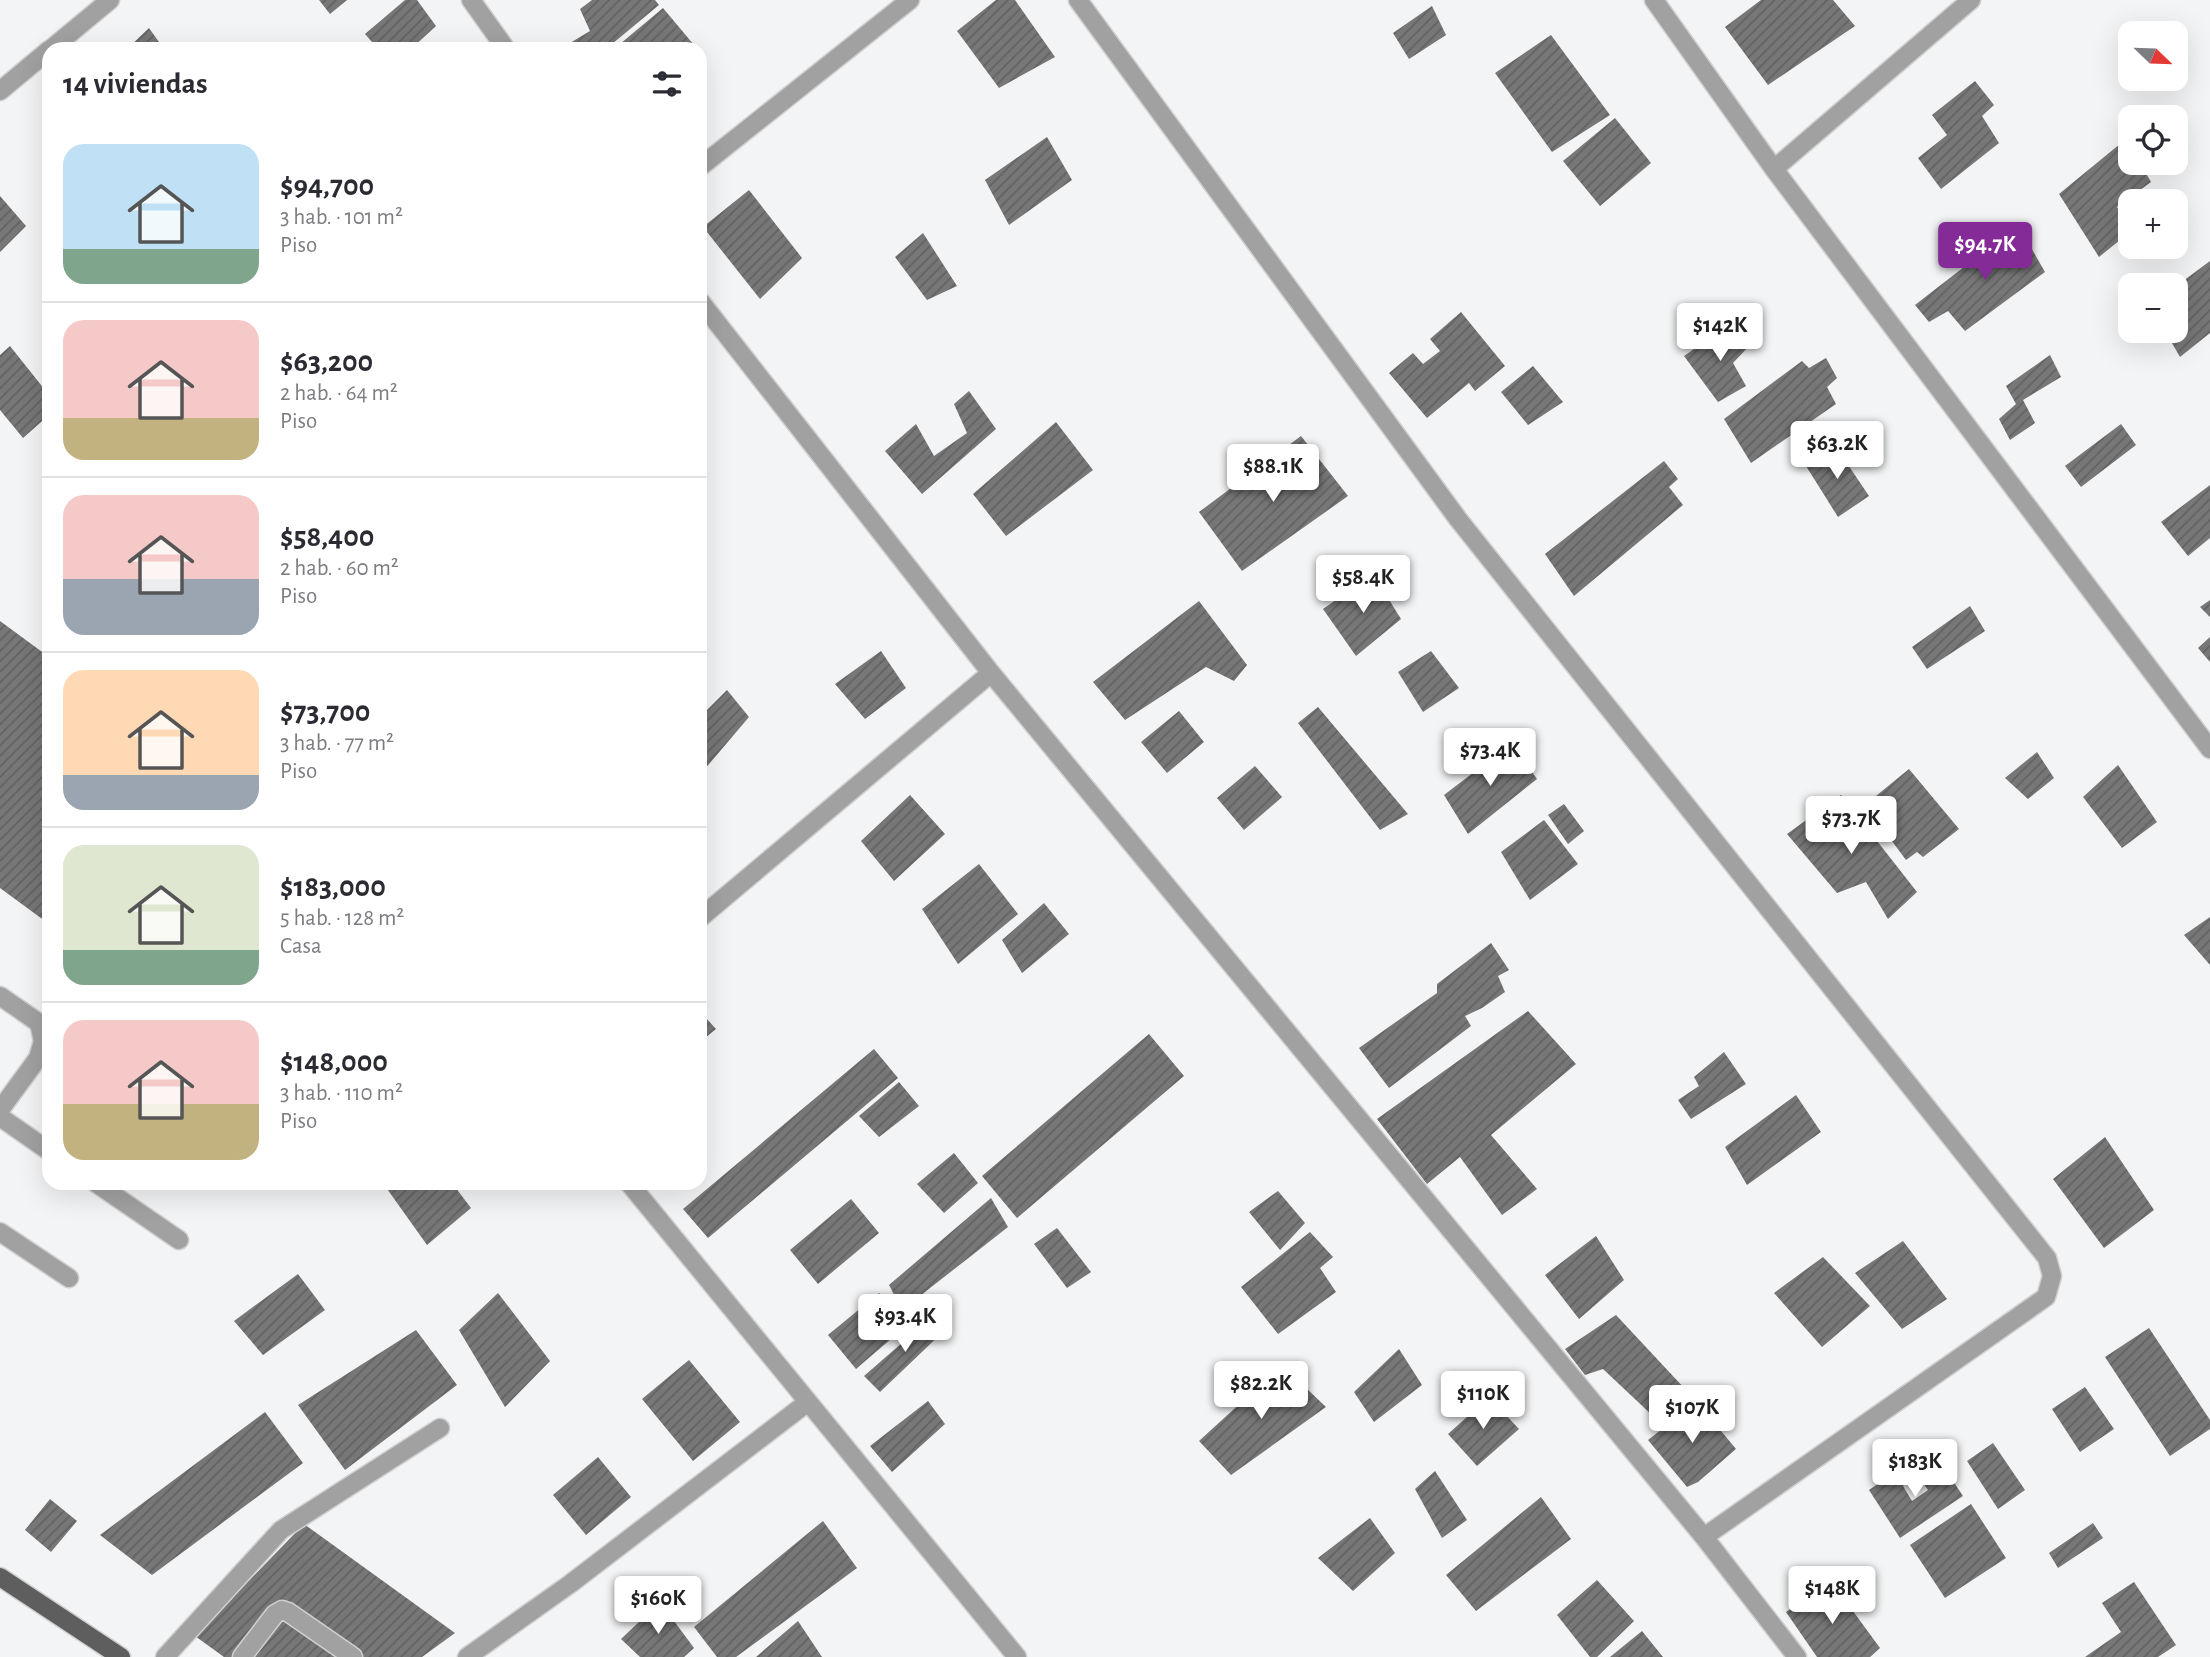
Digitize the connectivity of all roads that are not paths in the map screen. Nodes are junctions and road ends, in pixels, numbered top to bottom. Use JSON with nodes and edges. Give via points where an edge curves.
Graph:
{"nodes":[{"id":1,"x":110,"y":0,"type":"edge"},
{"id":2,"x":471,"y":0,"type":"edge"},
{"id":3,"x":910,"y":0,"type":"edge"},
{"id":4,"x":1078,"y":0,"type":"edge"},
{"id":5,"x":1654,"y":0,"type":"edge"},
{"id":6,"x":1971,"y":0,"type":"edge"},
{"id":7,"x":60,"y":42,"type":"edge"},
{"id":8,"x":501,"y":42,"type":"edge"},
{"id":9,"x":42,"y":57,"type":"edge"},
{"id":10,"x":0,"y":91,"type":"edge"},
{"id":11,"x":707,"y":161,"type":"edge"},
{"id":12,"x":1774,"y":169,"type":"junction"},
{"id":13,"x":707,"y":310,"type":"edge"},
{"id":14,"x":991,"y":673,"type":"junction"},
{"id":15,"x":2210,"y":749,"type":"edge"},
{"id":16,"x":707,"y":912,"type":"edge"},
{"id":17,"x":0,"y":996,"type":"edge"},
{"id":18,"x":42,"y":1032,"type":"edge"},
{"id":19,"x":42,"y":1050,"type":"edge"},
{"id":20,"x":0,"y":1110,"type":"edge"},
{"id":21,"x":0,"y":1117,"type":"edge"},
{"id":22,"x":42,"y":1146,"type":"edge"},
{"id":23,"x":106,"y":1190,"type":"edge"},
{"id":24,"x":635,"y":1190,"type":"edge"},
{"id":25,"x":0,"y":1232,"type":"edge"},
{"id":26,"x":179,"y":1240,"type":"dead end"},
{"id":27,"x":69,"y":1278,"type":"dead end"},
{"id":28,"x":808,"y":1402,"type":"junction"},
{"id":29,"x":440,"y":1428,"type":"dead end"},
{"id":30,"x":1704,"y":1537,"type":"junction"},
{"id":31,"x":0,"y":1577,"type":"edge"},
{"id":32,"x":121,"y":1657,"type":"edge"},
{"id":33,"x":165,"y":1657,"type":"edge"},
{"id":34,"x":242,"y":1657,"type":"edge"},
{"id":35,"x":353,"y":1657,"type":"edge"},
{"id":36,"x":467,"y":1657,"type":"edge"},
{"id":37,"x":1017,"y":1657,"type":"edge"},
{"id":38,"x":1797,"y":1657,"type":"edge"}],
"edges":[{"from":1,"to":7,"type":"street"},
{"from":2,"to":8,"type":"street"},
{"from":3,"to":11,"type":"street"},
{"from":4,"to":30,"type":"street","via":[[1458,519],[2047,1258],[2052,1276],[2046,1297]]},
{"from":5,"to":12,"type":"street"},
{"from":6,"to":12,"type":"street"},
{"from":9,"to":10,"type":"street"},
{"from":12,"to":15,"type":"street"},
{"from":13,"to":14,"type":"street"},
{"from":14,"to":16,"type":"street"},
{"from":14,"to":30,"type":"street"},
{"from":17,"to":18,"type":"street","via":[[38,1023]]},
{"from":19,"to":20,"type":"street"},
{"from":21,"to":22,"type":"street"},
{"from":23,"to":26,"type":"street"},
{"from":24,"to":28,"type":"street"},
{"from":25,"to":27,"type":"street"},
{"from":28,"to":36,"type":"street"},
{"from":28,"to":37,"type":"street"},
{"from":29,"to":33,"type":"street","via":[[281,1530]]},
{"from":30,"to":38,"type":"street"},
{"from":31,"to":32,"type":"main road"},
{"from":34,"to":35,"type":"street","via":[[282,1610]]}]}
